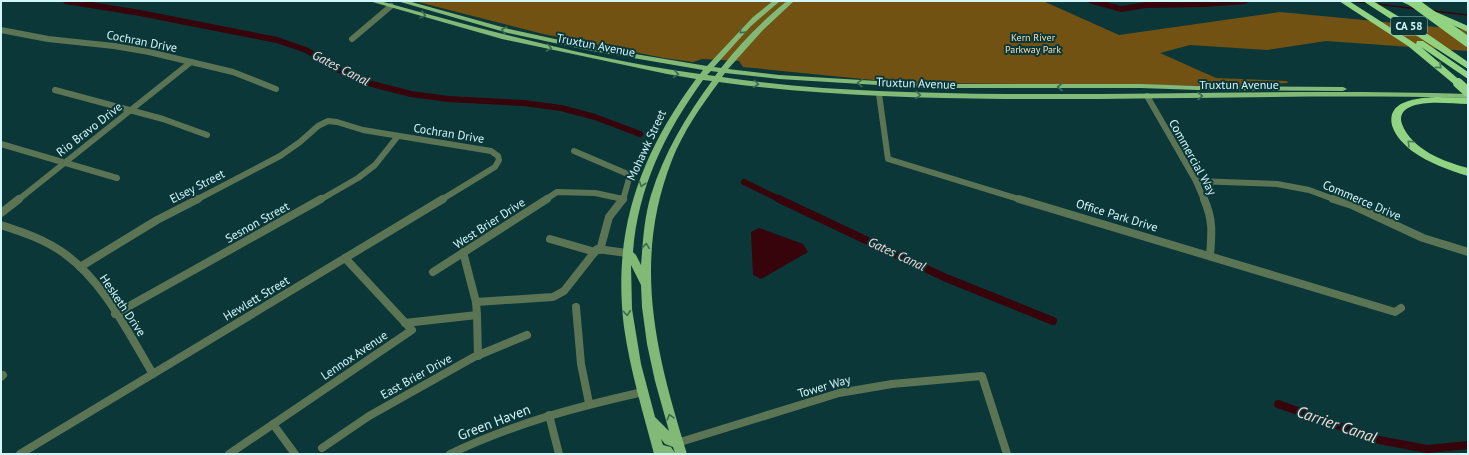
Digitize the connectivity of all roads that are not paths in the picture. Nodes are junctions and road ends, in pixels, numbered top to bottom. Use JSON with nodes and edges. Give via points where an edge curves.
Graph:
{"nodes":[{"id":1,"x":372,"y":1,"type":"edge"},
{"id":2,"x":400,"y":1,"type":"edge"},
{"id":3,"x":791,"y":1,"type":"edge"},
{"id":4,"x":1343,"y":1,"type":"edge"},
{"id":5,"x":1351,"y":1,"type":"edge"},
{"id":6,"x":1368,"y":1,"type":"edge"},
{"id":7,"x":1404,"y":1,"type":"edge"},
{"id":8,"x":1412,"y":1,"type":"edge"},
{"id":9,"x":774,"y":3,"type":"edge"},
{"id":10,"x":391,"y":6,"type":"junction"},
{"id":11,"x":420,"y":6,"type":"junction"},
{"id":12,"x":1468,"y":29,"type":"edge"},
{"id":13,"x":1,"y":30,"type":"edge"},
{"id":14,"x":352,"y":38,"type":"dead end"},
{"id":15,"x":1468,"y":42,"type":"edge"},
{"id":16,"x":191,"y":62,"type":"junction"},
{"id":17,"x":1468,"y":66,"type":"edge"},
{"id":18,"x":707,"y":68,"type":"junction"},
{"id":19,"x":723,"y":70,"type":"junction"},
{"id":20,"x":1468,"y":76,"type":"edge"},
{"id":21,"x":700,"y":77,"type":"junction"},
{"id":22,"x":717,"y":79,"type":"junction"},
{"id":23,"x":1099,"y":87,"type":"junction"},
{"id":24,"x":1198,"y":88,"type":"junction"},
{"id":25,"x":276,"y":89,"type":"dead end"},
{"id":26,"x":1298,"y":89,"type":"junction"},
{"id":27,"x":55,"y":90,"type":"dead end"},
{"id":28,"x":1468,"y":92,"type":"edge"},
{"id":29,"x":879,"y":94,"type":"junction"},
{"id":30,"x":1147,"y":96,"type":"junction"},
{"id":31,"x":1249,"y":96,"type":"junction"},
{"id":32,"x":1468,"y":96,"type":"edge"},
{"id":33,"x":1468,"y":101,"type":"edge"},
{"id":34,"x":131,"y":110,"type":"junction"},
{"id":35,"x":323,"y":123,"type":"joint"},
{"id":36,"x":665,"y":131,"type":"junction"},
{"id":37,"x":207,"y":135,"type":"dead end"},
{"id":38,"x":398,"y":136,"type":"junction"},
{"id":39,"x":1,"y":144,"type":"edge"},
{"id":40,"x":574,"y":151,"type":"dead end"},
{"id":41,"x":669,"y":156,"type":"junction"},
{"id":42,"x":499,"y":158,"type":"joint"},
{"id":43,"x":65,"y":162,"type":"junction"},
{"id":44,"x":1468,"y":172,"type":"edge"},
{"id":45,"x":117,"y":178,"type":"dead end"},
{"id":46,"x":1196,"y":181,"type":"junction"},
{"id":47,"x":623,"y":199,"type":"junction"},
{"id":48,"x":1,"y":213,"type":"edge"},
{"id":49,"x":1,"y":225,"type":"edge"},
{"id":50,"x":550,"y":239,"type":"dead end"},
{"id":51,"x":598,"y":251,"type":"junction"},
{"id":52,"x":463,"y":252,"type":"junction"},
{"id":53,"x":1468,"y":252,"type":"edge"},
{"id":54,"x":627,"y":253,"type":"junction"},
{"id":55,"x":1210,"y":255,"type":"junction"},
{"id":56,"x":345,"y":258,"type":"junction"},
{"id":57,"x":80,"y":267,"type":"junction"},
{"id":58,"x":433,"y":272,"type":"dead end"},
{"id":59,"x":645,"y":285,"type":"junction"},
{"id":60,"x":476,"y":302,"type":"junction"},
{"id":61,"x":576,"y":307,"type":"dead end"},
{"id":62,"x":1401,"y":308,"type":"dead end"},
{"id":63,"x":115,"y":314,"type":"junction"},
{"id":64,"x":477,"y":315,"type":"junction"},
{"id":65,"x":405,"y":323,"type":"junction"},
{"id":66,"x":527,"y":335,"type":"dead end"},
{"id":67,"x":478,"y":356,"type":"junction"},
{"id":68,"x":153,"y":374,"type":"junction"},
{"id":69,"x":643,"y":392,"type":"junction"},
{"id":70,"x":589,"y":403,"type":"junction"},
{"id":71,"x":549,"y":415,"type":"junction"},
{"id":72,"x":650,"y":416,"type":"junction"},
{"id":73,"x":273,"y":424,"type":"junction"},
{"id":74,"x":677,"y":443,"type":"junction"},
{"id":75,"x":322,"y":448,"type":"dead end"},
{"id":76,"x":660,"y":452,"type":"edge"},
{"id":77,"x":20,"y":454,"type":"edge"},
{"id":78,"x":229,"y":454,"type":"edge"},
{"id":79,"x":295,"y":454,"type":"edge"},
{"id":80,"x":450,"y":454,"type":"edge"},
{"id":81,"x":559,"y":454,"type":"edge"},
{"id":82,"x":670,"y":454,"type":"edge"},
{"id":83,"x":681,"y":454,"type":"edge"},
{"id":84,"x":1007,"y":454,"type":"edge"}],
"edges":[{"from":1,"to":10,"type":"main road","name":"Truxtun Avenue"},
{"from":2,"to":11,"type":"main road","name":"Truxtun Avenue"},
{"from":3,"to":19,"type":"main road","via":[[766,23]]},
{"from":4,"to":28,"type":"highway","one_way":true,"bridge":true,"via":[[1419,50]]},
{"from":5,"to":20,"type":"highway","number":"CA 58","via":[[1433,51]]},
{"from":6,"to":17,"type":"highway","number":"CA 58"},
{"from":7,"to":12,"type":"highway","bridge":true},
{"from":8,"to":15,"type":"highway","bridge":true},
{"from":9,"to":18,"type":"main road","name":"Mohawk Street","one_way":true,"via":[[752,21]]},
{"from":10,"to":11,"type":"main road"},
{"from":10,"to":14,"type":"street"},
{"from":10,"to":21,"type":"main road","name":"Truxtun Avenue","one_way":true,"via":[[541,46]]},
{"from":18,"to":11,"type":"main road","name":"Truxtun Avenue","one_way":true,"via":[[547,40]]},
{"from":13,"to":16,"type":"street","name":"Cochran Drive","via":[[48,39],[132,49]]},
{"from":16,"to":25,"type":"street","name":"Cochran Drive","via":[[247,77]]},
{"from":16,"to":34,"type":"street","name":"Rio Bravo Drive"},
{"from":18,"to":19,"type":"main road","name":"Truxtun Avenue"},
{"from":18,"to":21,"type":"main road","name":"Mohawk Street"},
{"from":19,"to":22,"type":"main road"},
{"from":23,"to":19,"type":"main road","name":"Truxtun Avenue","one_way":true,"via":[[920,86],[825,81]]},
{"from":21,"to":22,"type":"main road","name":"Truxtun Avenue"},
{"from":21,"to":36,"type":"main road","name":"Mohawk Street"},
{"from":22,"to":29,"type":"main road","name":"Truxtun Avenue","one_way":true},
{"from":22,"to":41,"type":"main road","via":[[701,100]]},
{"from":23,"to":24,"type":"main road","name":"Truxtun Avenue"},
{"from":23,"to":30,"type":"main road","via":[[1134,91]]},
{"from":24,"to":26,"type":"main road","name":"Truxtun Avenue"},
{"from":24,"to":30,"type":"main road","via":[[1157,91]]},
{"from":26,"to":28,"type":"main road","name":"Truxtun Avenue"},
{"from":26,"to":31,"type":"main road","via":[[1259,91]]},
{"from":27,"to":34,"type":"street"},
{"from":29,"to":30,"type":"main road","name":"Truxtun Avenue","one_way":true},
{"from":29,"to":55,"type":"street","name":"Office Park Drive","via":[[888,159]]},
{"from":30,"to":31,"type":"main road","name":"Truxtun Avenue","one_way":true},
{"from":30,"to":46,"type":"street","name":"Commercial Way"},
{"from":31,"to":32,"type":"main road","name":"Truxtun Avenue"},
{"from":44,"to":33,"type":"highway","one_way":true,"via":[[1442,164],[1420,151],[1404,137],[1396,118],[1401,108],[1413,103]]},
{"from":34,"to":37,"type":"street"},
{"from":34,"to":43,"type":"street","name":"Rio Bravo Drive"},
{"from":35,"to":38,"type":"street","name":"Cochran Drive","via":[[332,121]]},
{"from":35,"to":57,"type":"street","name":"Elsey Street","via":[[280,156],[145,226]]},
{"from":36,"to":41,"type":"main road","via":[[663,149]]},
{"from":36,"to":54,"type":"main road","name":"Mohawk Street","one_way":true,"via":[[639,192]]},
{"from":38,"to":42,"type":"street","name":"Cochran Drive","via":[[491,151]]},
{"from":38,"to":63,"type":"street","name":"Sesnon Street","via":[[375,165],[358,178]]},
{"from":39,"to":43,"type":"street"},
{"from":40,"to":47,"type":"street","via":[[630,175]]},
{"from":59,"to":41,"type":"main road","one_way":true,"via":[[651,212]]},
{"from":42,"to":56,"type":"street","name":"Hewlett Street","via":[[495,167]]},
{"from":43,"to":45,"type":"street"},
{"from":43,"to":48,"type":"street","name":"Rio Bravo Drive"},
{"from":46,"to":53,"type":"street","name":"Commerce Drive","via":[[1277,184],[1309,190],[1345,202],[1423,238]]},
{"from":46,"to":55,"type":"street","name":"Commercial Way","via":[[1211,218]]},
{"from":47,"to":51,"type":"street","via":[[609,217]]},
{"from":47,"to":52,"type":"street","name":"West Brier Drive","via":[[595,193],[557,192]]},
{"from":49,"to":57,"type":"street","name":"Hesketh Drive","via":[[50,245]]},
{"from":50,"to":51,"type":"street"},
{"from":51,"to":54,"type":"street"},
{"from":51,"to":60,"type":"street","via":[[564,291],[553,297]]},
{"from":52,"to":58,"type":"street","name":"West Brier Drive"},
{"from":52,"to":60,"type":"street"},
{"from":54,"to":59,"type":"main road","via":[[633,258]]},
{"from":54,"to":69,"type":"main road","name":"Mohawk Street","one_way":true,"via":[[629,332]]},
{"from":55,"to":62,"type":"street","name":"Office Park Drive","via":[[1395,312]]},
{"from":56,"to":65,"type":"street"},
{"from":56,"to":68,"type":"street","name":"Hewlett Street"},
{"from":57,"to":63,"type":"street","name":"Hesketh Drive","via":[[99,288]]},
{"from":74,"to":59,"type":"main road","one_way":true,"via":[[654,358]]},
{"from":60,"to":64,"type":"street"},
{"from":61,"to":70,"type":"street","via":[[581,364]]},
{"from":63,"to":68,"type":"street","name":"Hesketh Drive"},
{"from":64,"to":65,"type":"street"},
{"from":64,"to":67,"type":"street"},
{"from":65,"to":73,"type":"street","name":"Lennox Avenue","via":[[412,330]]},
{"from":66,"to":67,"type":"street","name":"East Brier Drive"},
{"from":67,"to":75,"type":"street","name":"East Brier Drive","via":[[369,416]]},
{"from":68,"to":77,"type":"street","name":"Hewlett Street"},
{"from":69,"to":70,"type":"street","name":"Green Haven"},
{"from":69,"to":72,"type":"main road","name":"Mohawk Street"},
{"from":70,"to":71,"type":"street","name":"Green Haven"},
{"from":71,"to":80,"type":"street","name":"Green Haven","via":[[500,431]]},
{"from":71,"to":81,"type":"street","name":"Green Haven"},
{"from":72,"to":74,"type":"main road","via":[[669,440]]},
{"from":72,"to":76,"type":"main road","name":"Mohawk Street"},
{"from":73,"to":78,"type":"street","name":"Lennox Avenue"},
{"from":73,"to":79,"type":"street"},
{"from":74,"to":83,"type":"main road"},
{"from":74,"to":84,"type":"street","name":"Tower Way","via":[[861,388],[909,381],[982,376]]},
{"from":76,"to":82,"type":"main road","via":[[667,451]]}]}
